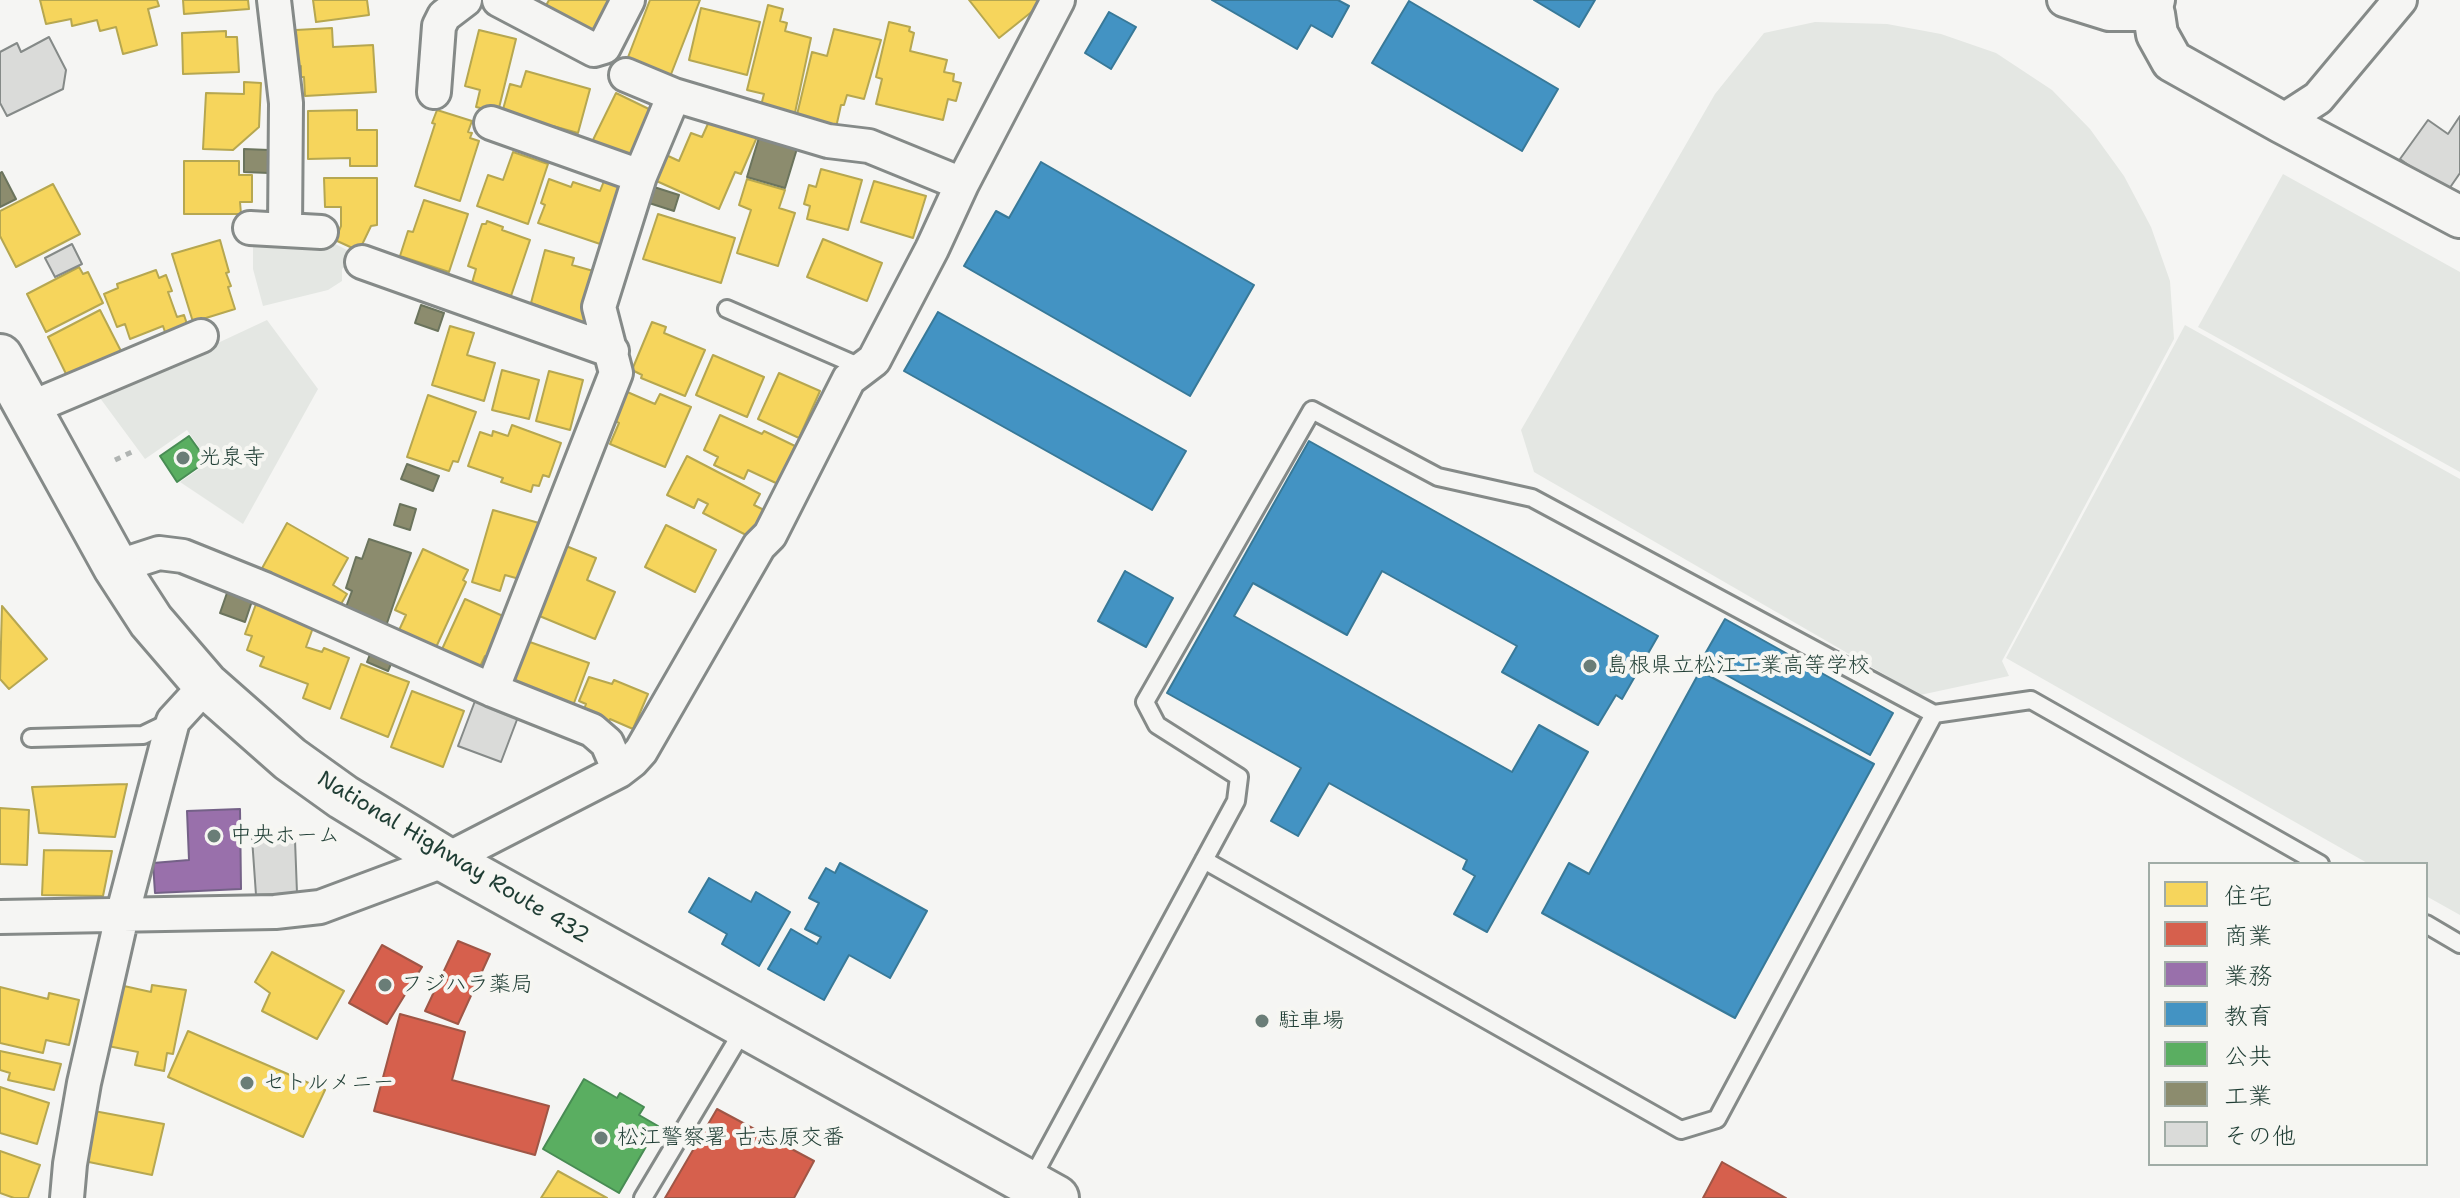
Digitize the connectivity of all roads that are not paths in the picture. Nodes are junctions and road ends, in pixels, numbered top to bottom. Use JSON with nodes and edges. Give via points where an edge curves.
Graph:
{"nodes":[{"id":1,"x":274,"y":0,"type":"edge"},
{"id":2,"x":465,"y":0,"type":"edge"},
{"id":3,"x":499,"y":0,"type":"edge"},
{"id":4,"x":628,"y":0,"type":"edge"},
{"id":5,"x":1058,"y":0,"type":"edge"},
{"id":6,"x":2064,"y":0,"type":"edge"},
{"id":7,"x":2400,"y":0,"type":"edge"},
{"id":8,"x":2156,"y":7,"type":"edge"},
{"id":9,"x":626,"y":75,"type":"dead end"},
{"id":10,"x":434,"y":92,"type":"dead end"},
{"id":11,"x":674,"y":95,"type":"junction"},
{"id":12,"x":2281,"y":122,"type":"junction"},
{"id":13,"x":491,"y":123,"type":"dead end"},
{"id":14,"x":640,"y":176,"type":"junction"},
{"id":15,"x":962,"y":184,"type":"junction"},
{"id":16,"x":2460,"y":217,"type":"edge"},
{"id":17,"x":250,"y":228,"type":"dead end"},
{"id":18,"x":285,"y":230,"type":"junction"},
{"id":19,"x":321,"y":232,"type":"dead end"},
{"id":20,"x":362,"y":262,"type":"dead end"},
{"id":21,"x":727,"y":309,"type":"dead end"},
{"id":22,"x":201,"y":336,"type":"dead end"},
{"id":23,"x":612,"y":351,"type":"junction"},
{"id":24,"x":0,"y":357,"type":"edge"},
{"id":25,"x":863,"y":368,"type":"junction"},
{"id":26,"x":28,"y":409,"type":"junction"},
{"id":27,"x":116,"y":567,"type":"junction"},
{"id":28,"x":206,"y":685,"type":"junction"},
{"id":29,"x":492,"y":690,"type":"junction"},
{"id":30,"x":1934,"y":714,"type":"junction"},
{"id":31,"x":173,"y":721,"type":"junction"},
{"id":32,"x":31,"y":738,"type":"dead end"},
{"id":33,"x":619,"y":771,"type":"junction"},
{"id":34,"x":446,"y":860,"type":"junction"},
{"id":35,"x":1204,"y":860,"type":"junction"},
{"id":36,"x":2316,"y":862,"type":"edge"},
{"id":37,"x":122,"y":916,"type":"junction"},
{"id":38,"x":0,"y":917,"type":"edge"},
{"id":39,"x":2428,"y":925,"type":"edge"},
{"id":40,"x":2460,"y":944,"type":"edge"},
{"id":41,"x":746,"y":1026,"type":"junction"},
{"id":42,"x":1043,"y":1191,"type":"edge"},
{"id":43,"x":67,"y":1198,"type":"edge"},
{"id":44,"x":643,"y":1198,"type":"edge"}],
"edges":[{"from":1,"to":18,"type":"street","via":[[286,103]]},
{"from":2,"to":10,"type":"street","via":[[439,26]]},
{"from":3,"to":4,"type":"street","via":[[594,50],[604,47]]},
{"from":5,"to":15,"type":"street"},
{"from":6,"to":8,"type":"street","via":[[2109,14]]},
{"from":7,"to":12,"type":"street","via":[[2318,98]]},
{"from":8,"to":12,"type":"street","via":[[2157,34],[2172,61]]},
{"from":9,"to":11,"type":"street"},
{"from":11,"to":14,"type":"street"},
{"from":11,"to":15,"type":"street","via":[[828,141],[869,146]]},
{"from":12,"to":16,"type":"street"},
{"from":13,"to":14,"type":"street"},
{"from":14,"to":23,"type":"street","via":[[599,307]]},
{"from":15,"to":25,"type":"street","via":[[874,360]]},
{"from":17,"to":18,"type":"street"},
{"from":18,"to":19,"type":"street"},
{"from":20,"to":23,"type":"street"},
{"from":21,"to":25,"type":"lane"},
{"from":22,"to":26,"type":"street"},
{"from":23,"to":29,"type":"street","via":[[616,373]]},
{"from":24,"to":26,"type":"highway","name":"National Highway Route 432"},
{"from":25,"to":33,"type":"street","via":[[849,379],[770,535],[641,751]]},
{"from":26,"to":27,"type":"highway","name":"National Highway Route 432"},
{"from":27,"to":28,"type":"highway","name":"National Highway Route 432","via":[[151,621]]},
{"from":27,"to":29,"type":"street","via":[[159,553],[183,556]]},
{"from":28,"to":31,"type":"street"},
{"from":28,"to":34,"type":"highway","name":"National Highway Route 432","via":[[311,774]]},
{"from":29,"to":33,"type":"street","via":[[592,730],[607,743]]},
{"from":30,"to":35,"type":"lane","via":[[1717,1119],[1681,1130]]},
{"from":30,"to":35,"type":"lane","via":[[1532,498],[1438,477],[1312,410],[1145,702],[1157,725],[1239,777],[1236,801]]},
{"from":30,"to":36,"type":"lane","via":[[2031,700]]},
{"from":31,"to":32,"type":"lane","via":[[143,735]]},
{"from":31,"to":37,"type":"street"},
{"from":33,"to":34,"type":"street"},
{"from":34,"to":37,"type":"street","via":[[320,907]]},
{"from":34,"to":41,"type":"highway","name":"National Highway Route 432"},
{"from":35,"to":42,"type":"lane"},
{"from":37,"to":38,"type":"street"},
{"from":37,"to":43,"type":"street","via":[[84,1083]]},
{"from":39,"to":40,"type":"lane"},
{"from":41,"to":42,"type":"highway","name":"National Highway Route 432"},
{"from":41,"to":44,"type":"lane"}]}
